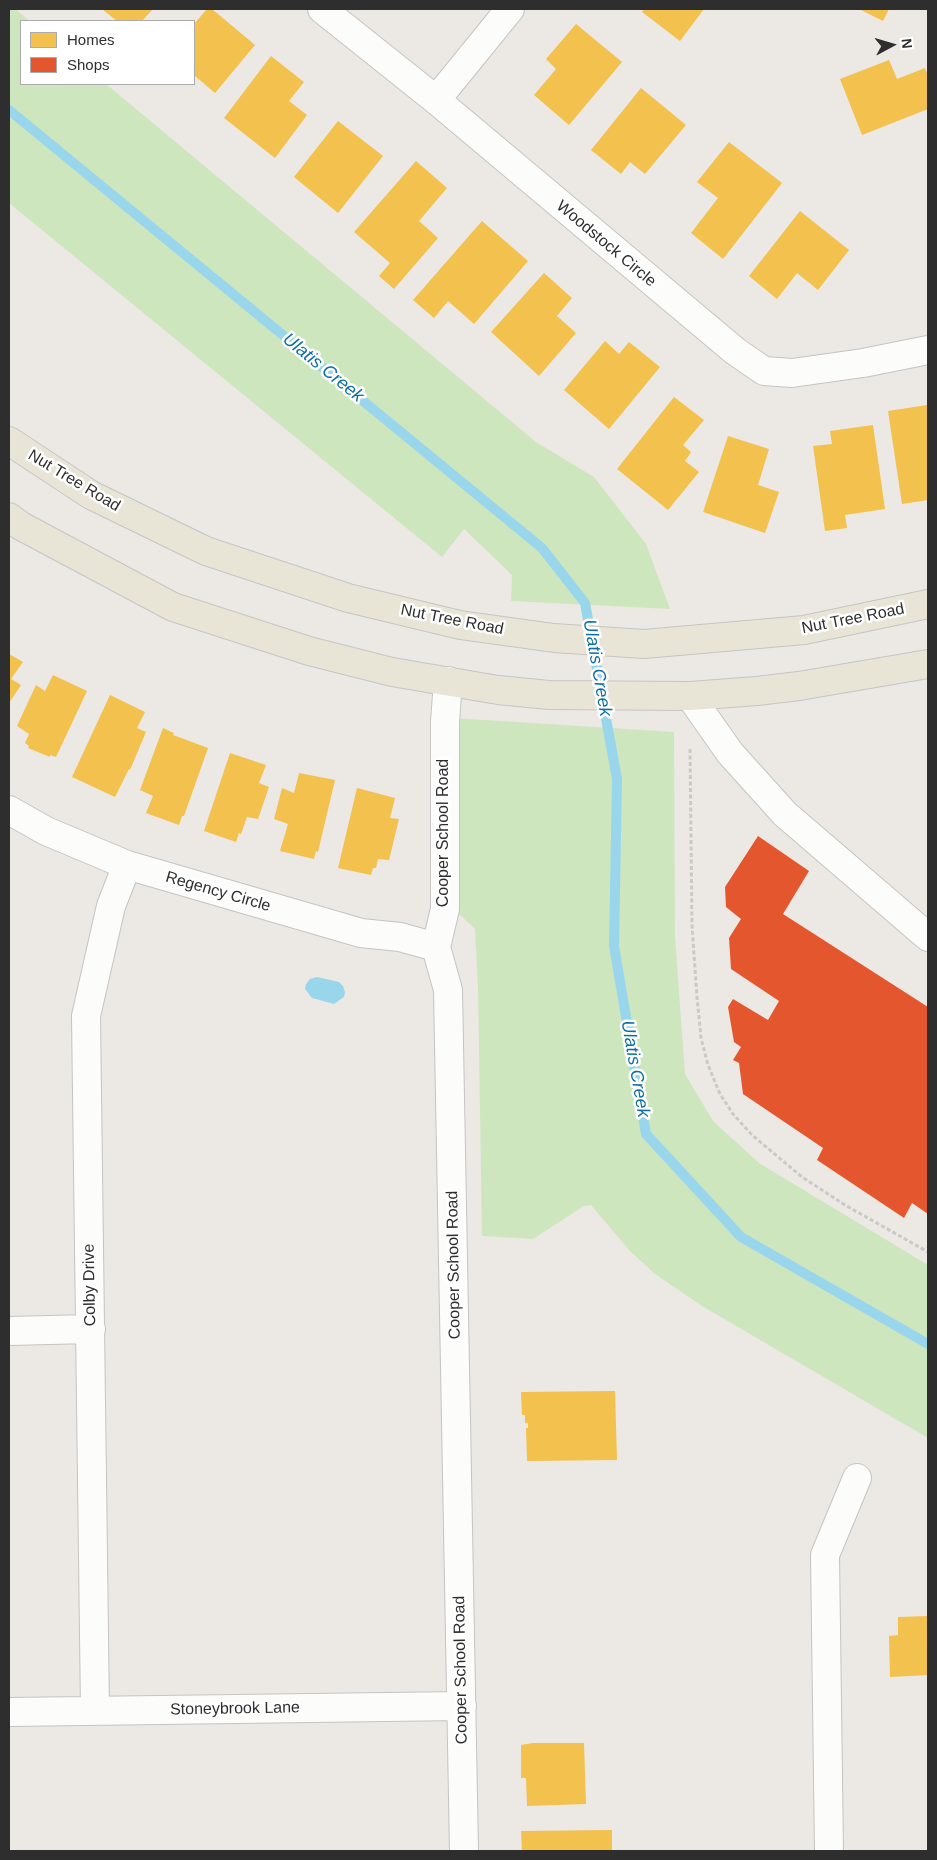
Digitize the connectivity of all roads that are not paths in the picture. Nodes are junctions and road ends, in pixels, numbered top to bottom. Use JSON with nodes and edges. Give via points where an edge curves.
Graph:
{"nodes":[{"id":1,"x":322,"y":9,"type":"edge"},
{"id":2,"x":510,"y":9,"type":"edge"},
{"id":3,"x":436,"y":100,"type":"junction"},
{"id":4,"x":928,"y":350,"type":"edge"},
{"id":5,"x":9,"y":441,"type":"edge"},
{"id":6,"x":9,"y":517,"type":"edge"},
{"id":7,"x":928,"y":604,"type":"edge"},
{"id":8,"x":928,"y":664,"type":"edge"},
{"id":9,"x":448,"y":681,"type":"junction"},
{"id":10,"x":681,"y":696,"type":"junction"},
{"id":11,"x":9,"y":810,"type":"edge"},
{"id":12,"x":127,"y":865,"type":"junction"},
{"id":13,"x":928,"y":937,"type":"edge"},
{"id":14,"x":436,"y":947,"type":"junction"},
{"id":15,"x":91,"y":1329,"type":"junction"},
{"id":16,"x":9,"y":1331,"type":"edge"},
{"id":17,"x":857,"y":1478,"type":"dead end"},
{"id":18,"x":462,"y":1706,"type":"junction"},
{"id":19,"x":95,"y":1711,"type":"junction"},
{"id":20,"x":9,"y":1712,"type":"edge"},
{"id":21,"x":464,"y":1851,"type":"edge"},
{"id":22,"x":829,"y":1851,"type":"edge"}],
"edges":[{"from":1,"to":3,"type":"street","name":"Woodstock Circle"},
{"from":2,"to":3,"type":"street"},
{"from":3,"to":4,"type":"street","name":"Woodstock Circle","via":[[735,351],[764,371],[792,374]]},
{"from":5,"to":7,"type":"main road","name":"Nut Tree Road","via":[[91,495],[206,551],[348,598],[460,625],[554,638],[644,644],[804,630]]},
{"from":6,"to":9,"type":"main road","via":[[174,607],[309,651],[392,672]]},
{"from":8,"to":10,"type":"main road","via":[[757,692]]},
{"from":9,"to":10,"type":"main road","via":[[549,695]]},
{"from":9,"to":14,"type":"street","name":"Cooper School Road","via":[[445,909]]},
{"from":10,"to":13,"type":"street","via":[[785,814]]},
{"from":11,"to":12,"type":"street","name":"Regency Circle","via":[[46,831]]},
{"from":12,"to":14,"type":"street","name":"Regency Circle","via":[[361,933],[400,937]]},
{"from":12,"to":15,"type":"street","name":"Colby Drive","via":[[111,906],[86,1016]]},
{"from":14,"to":18,"type":"street","name":"Cooper School Road","via":[[448,990]]},
{"from":15,"to":16,"type":"street"},
{"from":15,"to":19,"type":"street","name":"Colby Drive"},
{"from":17,"to":22,"type":"street","via":[[825,1555]]},
{"from":18,"to":19,"type":"street","name":"Stoneybrook Lane"},
{"from":18,"to":21,"type":"street","name":"Cooper School Road"},
{"from":19,"to":20,"type":"street","name":"Stoneybrook Lane"}]}
